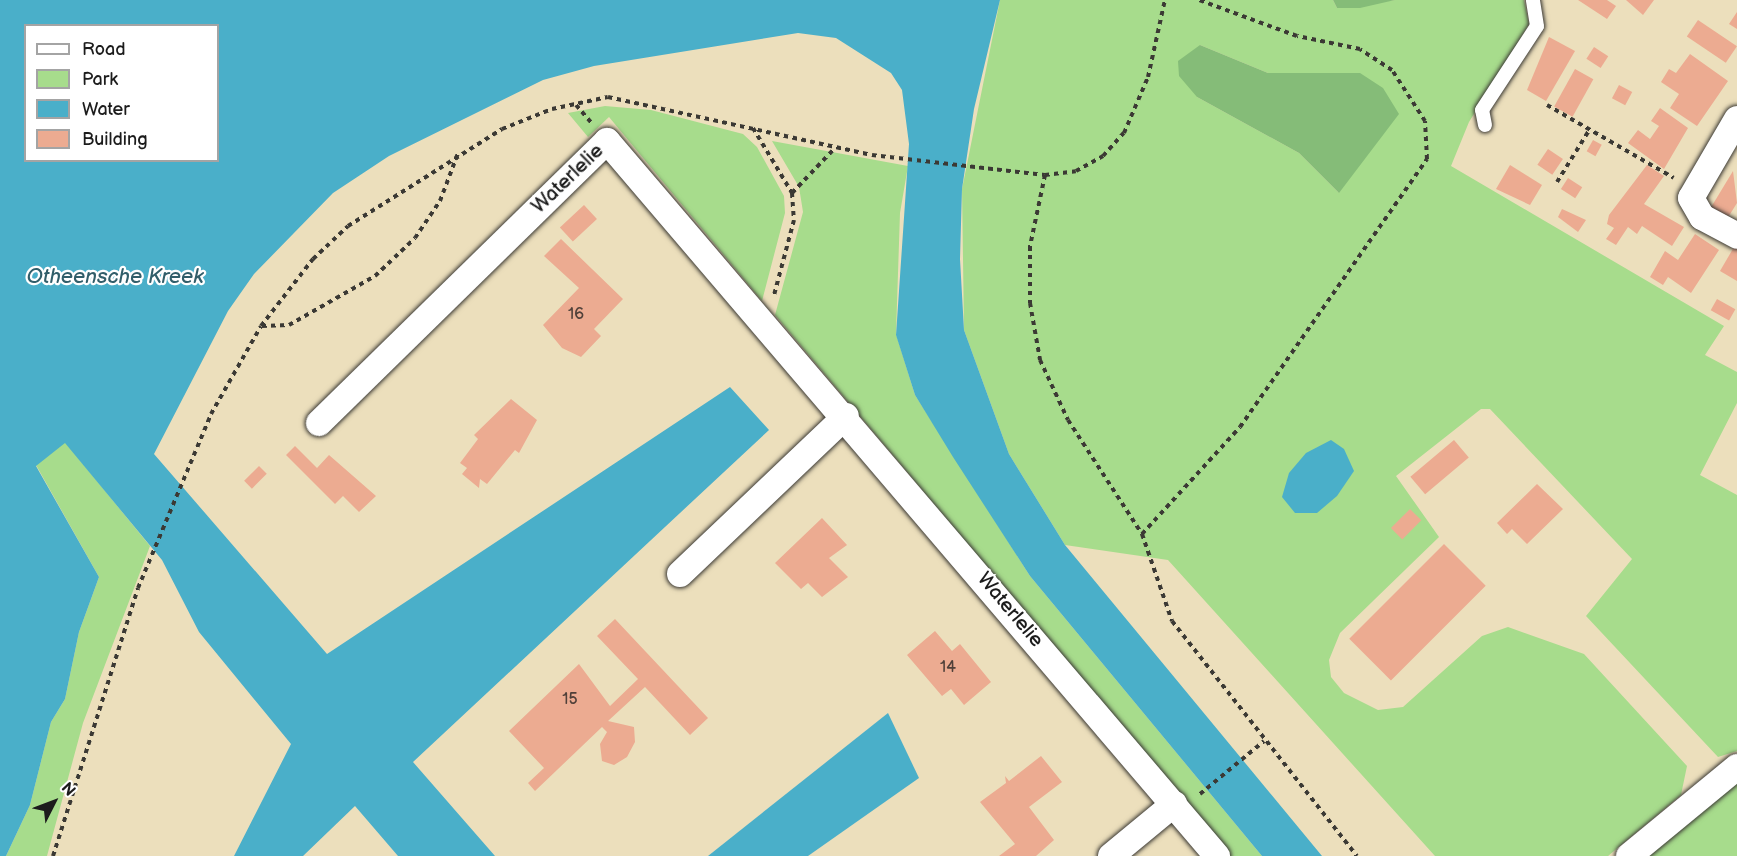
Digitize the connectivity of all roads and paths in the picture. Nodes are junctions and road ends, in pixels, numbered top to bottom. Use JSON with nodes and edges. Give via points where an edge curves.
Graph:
{"nodes":[{"id":1,"x":1165,"y":0,"type":"edge"},
{"id":2,"x":1199,"y":0,"type":"edge"},
{"id":3,"x":1533,"y":0,"type":"edge"},
{"id":4,"x":1547,"y":105,"type":"dead end"},
{"id":5,"x":1737,"y":119,"type":"edge"},
{"id":6,"x":1485,"y":125,"type":"dead end"},
{"id":7,"x":753,"y":128,"type":"junction"},
{"id":8,"x":1588,"y":132,"type":"junction"},
{"id":9,"x":835,"y":148,"type":"junction"},
{"id":10,"x":458,"y":153,"type":"junction"},
{"id":11,"x":1045,"y":175,"type":"junction"},
{"id":12,"x":1557,"y":182,"type":"dead end"},
{"id":13,"x":1694,"y":187,"type":"junction"},
{"id":14,"x":792,"y":193,"type":"junction"},
{"id":15,"x":1737,"y":236,"type":"edge"},
{"id":16,"x":767,"y":322,"type":"junction"},
{"id":17,"x":261,"y":326,"type":"junction"},
{"id":18,"x":846,"y":416,"type":"junction"},
{"id":19,"x":319,"y":423,"type":"dead end"},
{"id":20,"x":1142,"y":534,"type":"junction"},
{"id":21,"x":680,"y":574,"type":"dead end"},
{"id":22,"x":1264,"y":741,"type":"junction"},
{"id":23,"x":1737,"y":767,"type":"edge"},
{"id":24,"x":1182,"y":803,"type":"junction"},
{"id":25,"x":52,"y":856,"type":"edge"},
{"id":26,"x":1111,"y":856,"type":"edge"},
{"id":27,"x":1217,"y":856,"type":"edge"},
{"id":28,"x":1358,"y":856,"type":"edge"},
{"id":29,"x":1629,"y":856,"type":"edge"}],
"edges":[{"from":1,"to":11,"type":"path","via":[[1148,76],[1124,133],[1103,156],[1076,171]]},
{"from":2,"to":20,"type":"path","via":[[1297,36],[1360,49],[1392,70],[1425,121],[1427,159],[1240,427]]},
{"from":3,"to":6,"type":"lane","via":[[1537,26],[1482,110]]},
{"from":4,"to":8,"type":"path"},
{"from":5,"to":13,"type":"street"},
{"from":7,"to":9,"type":"path"},
{"from":7,"to":10,"type":"path","via":[[608,97],[552,109]]},
{"from":7,"to":14,"type":"path"},
{"from":8,"to":12,"type":"path"},
{"from":8,"to":13,"type":"path"},
{"from":9,"to":11,"type":"path"},
{"from":9,"to":14,"type":"path"},
{"from":10,"to":17,"type":"path","via":[[327,244]]},
{"from":10,"to":17,"type":"path","via":[[440,201],[415,238],[375,276],[289,325]]},
{"from":11,"to":20,"type":"path","via":[[1030,246],[1030,303],[1040,360],[1068,420]]},
{"from":13,"to":15,"type":"street","via":[[1697,212]]},
{"from":14,"to":16,"type":"path","via":[[794,220]]},
{"from":16,"to":18,"type":"street","name":"Waterlelie"},
{"from":16,"to":19,"type":"street","name":"Waterlelie","via":[[607,141]]},
{"from":17,"to":25,"type":"path","via":[[230,377],[138,588]]},
{"from":18,"to":21,"type":"street"},
{"from":18,"to":24,"type":"street","name":"Waterlelie"},
{"from":20,"to":22,"type":"path","via":[[1172,621]]},
{"from":22,"to":24,"type":"path"},
{"from":22,"to":28,"type":"path"},
{"from":23,"to":29,"type":"street"},
{"from":24,"to":26,"type":"street"},
{"from":24,"to":27,"type":"street","name":"Waterlelie"}]}
